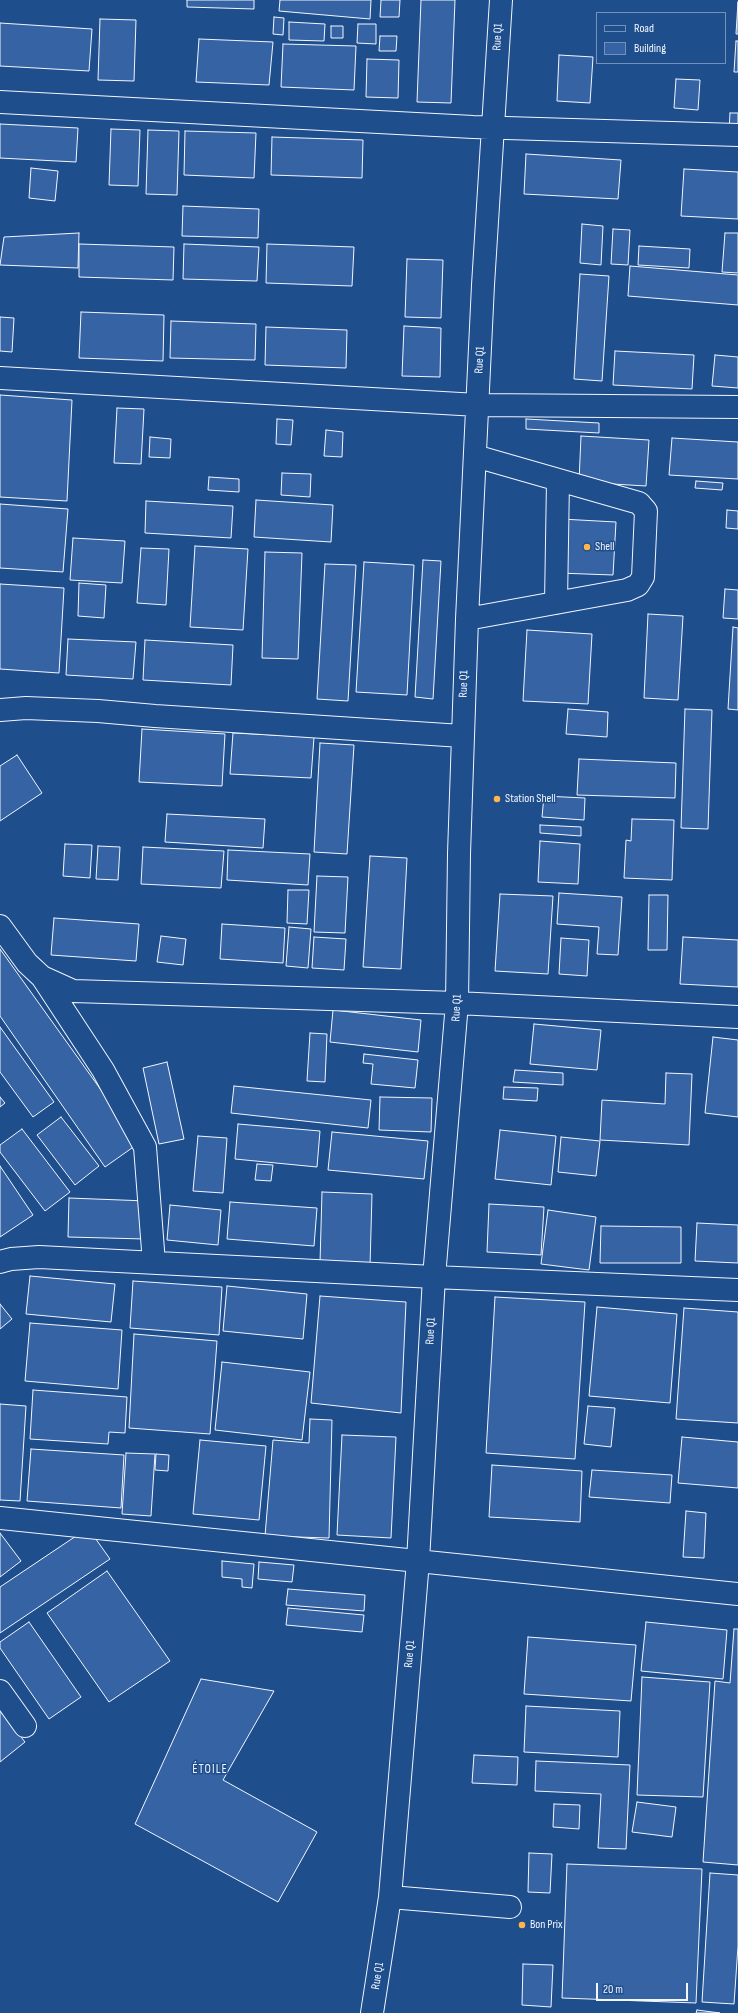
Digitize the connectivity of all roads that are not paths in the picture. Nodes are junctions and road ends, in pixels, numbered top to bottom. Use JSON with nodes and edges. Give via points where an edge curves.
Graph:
{"nodes":[{"id":1,"x":501,"y":0,"type":"edge"},
{"id":2,"x":0,"y":102,"type":"edge"},
{"id":3,"x":493,"y":128,"type":"junction"},
{"id":4,"x":738,"y":135,"type":"edge"},
{"id":5,"x":0,"y":378,"type":"edge"},
{"id":6,"x":478,"y":405,"type":"junction"},
{"id":7,"x":738,"y":407,"type":"edge"},
{"id":8,"x":475,"y":456,"type":"junction"},
{"id":9,"x":558,"y":480,"type":"junction"},
{"id":10,"x":556,"y":603,"type":"junction"},
{"id":11,"x":467,"y":619,"type":"junction"},
{"id":12,"x":0,"y":710,"type":"edge"},
{"id":13,"x":462,"y":736,"type":"junction"},
{"id":14,"x":0,"y":926,"type":"edge"},
{"id":15,"x":42,"y":977,"type":"junction"},
{"id":16,"x":458,"y":1003,"type":"junction"},
{"id":17,"x":738,"y":1017,"type":"edge"},
{"id":18,"x":0,"y":1262,"type":"edge"},
{"id":19,"x":154,"y":1263,"type":"junction"},
{"id":20,"x":434,"y":1278,"type":"junction"},
{"id":21,"x":738,"y":1290,"type":"edge"},
{"id":22,"x":0,"y":1518,"type":"edge"},
{"id":23,"x":418,"y":1561,"type":"junction"},
{"id":24,"x":738,"y":1594,"type":"edge"},
{"id":25,"x":0,"y":1691,"type":"edge"},
{"id":26,"x":26,"y":1726,"type":"dead end"},
{"id":27,"x":390,"y":1897,"type":"junction"},
{"id":28,"x":510,"y":1907,"type":"dead end"},
{"id":29,"x":372,"y":2013,"type":"edge"}],
"edges":[{"from":1,"to":3,"type":"street","name":"Rue Q1"},
{"from":2,"to":3,"type":"street"},
{"from":3,"to":4,"type":"street"},
{"from":3,"to":6,"type":"street","name":"Rue Q1"},
{"from":5,"to":6,"type":"street"},
{"from":6,"to":7,"type":"street"},
{"from":6,"to":8,"type":"street","name":"Rue Q1"},
{"from":8,"to":9,"type":"street"},
{"from":8,"to":11,"type":"street","name":"Rue Q1"},
{"from":9,"to":10,"type":"street"},
{"from":9,"to":10,"type":"street","via":[[639,503],[646,511],[643,576],[638,585],[627,590]]},
{"from":10,"to":11,"type":"street"},
{"from":11,"to":13,"type":"street","name":"Rue Q1"},
{"from":12,"to":13,"type":"street","via":[[98,711]]},
{"from":13,"to":16,"type":"street","name":"Rue Q1"},
{"from":14,"to":15,"type":"street","via":[[27,963]]},
{"from":15,"to":16,"type":"street","via":[[73,991]]},
{"from":15,"to":19,"type":"street","via":[[103,1070],[145,1147]]},
{"from":16,"to":17,"type":"street"},
{"from":16,"to":20,"type":"street","name":"Rue Q1"},
{"from":18,"to":19,"type":"street","via":[[39,1257]]},
{"from":19,"to":20,"type":"street"},
{"from":20,"to":21,"type":"street"},
{"from":20,"to":23,"type":"street","name":"Rue Q1"},
{"from":22,"to":23,"type":"street"},
{"from":23,"to":24,"type":"street"},
{"from":23,"to":27,"type":"street","name":"Rue Q1"},
{"from":25,"to":26,"type":"street"},
{"from":27,"to":28,"type":"street"},
{"from":27,"to":29,"type":"street","name":"Rue Q1"}]}
